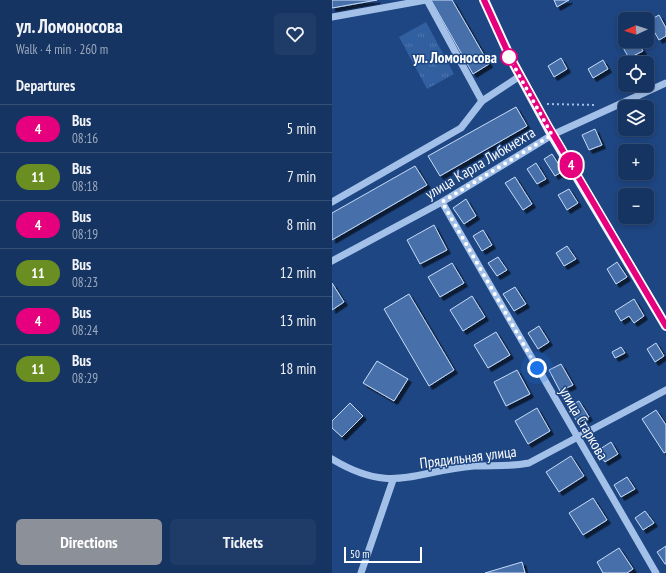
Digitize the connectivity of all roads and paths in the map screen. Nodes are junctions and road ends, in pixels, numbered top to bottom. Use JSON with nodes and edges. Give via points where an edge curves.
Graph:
{"nodes":[{"id":1,"x":427,"y":0,"type":"edge"},
{"id":2,"x":484,"y":0,"type":"edge"},
{"id":3,"x":332,"y":16,"type":"edge"},
{"id":4,"x":520,"y":76,"type":"junction"},
{"id":5,"x":666,"y":83,"type":"edge"},
{"id":6,"x":631,"y":100,"type":"edge"},
{"id":7,"x":482,"y":101,"type":"junction"},
{"id":8,"x":535,"y":104,"type":"junction"},
{"id":9,"x":618,"y":106,"type":"joint"},
{"id":10,"x":552,"y":135,"type":"junction"},
{"id":11,"x":332,"y":202,"type":"edge"},
{"id":12,"x":442,"y":202,"type":"junction"},
{"id":13,"x":332,"y":261,"type":"edge"},
{"id":14,"x":666,"y":326,"type":"edge"},
{"id":15,"x":666,"y":390,"type":"edge"},
{"id":16,"x":577,"y":437,"type":"junction"},
{"id":17,"x":332,"y":460,"type":"edge"},
{"id":18,"x":393,"y":480,"type":"junction"},
{"id":19,"x":361,"y":573,"type":"edge"},
{"id":20,"x":656,"y":573,"type":"edge"}],
"edges":[{"from":1,"to":3,"type":"street"},
{"from":1,"to":7,"type":"street"},
{"from":2,"to":4,"type":"main road"},
{"from":4,"to":7,"type":"street"},
{"from":4,"to":8,"type":"main road"},
{"from":5,"to":6,"type":"street","name":"улица Карла Либкнехта"},
{"from":7,"to":11,"type":"street","via":[[461,128]]},
{"from":8,"to":9,"type":"path"},
{"from":8,"to":10,"type":"main road"},
{"from":9,"to":10,"type":"street","name":"улица Карла Либкнехта"},
{"from":10,"to":12,"type":"street","name":"улица Карла Либкнехта"},
{"from":10,"to":14,"type":"main road"},
{"from":12,"to":13,"type":"street","name":"улица Карла Либкнехта"},
{"from":12,"to":16,"type":"street","name":"улица Старкова"},
{"from":15,"to":16,"type":"street","name":"Прядильная улица"},
{"from":16,"to":18,"type":"street","name":"Прядильная улица","via":[[529,463],[512,467],[474,466]]},
{"from":16,"to":20,"type":"street","name":"улица Старкова"},
{"from":17,"to":18,"type":"street","name":"Прядильная улица","via":[[367,476]]},
{"from":18,"to":19,"type":"street"}]}
